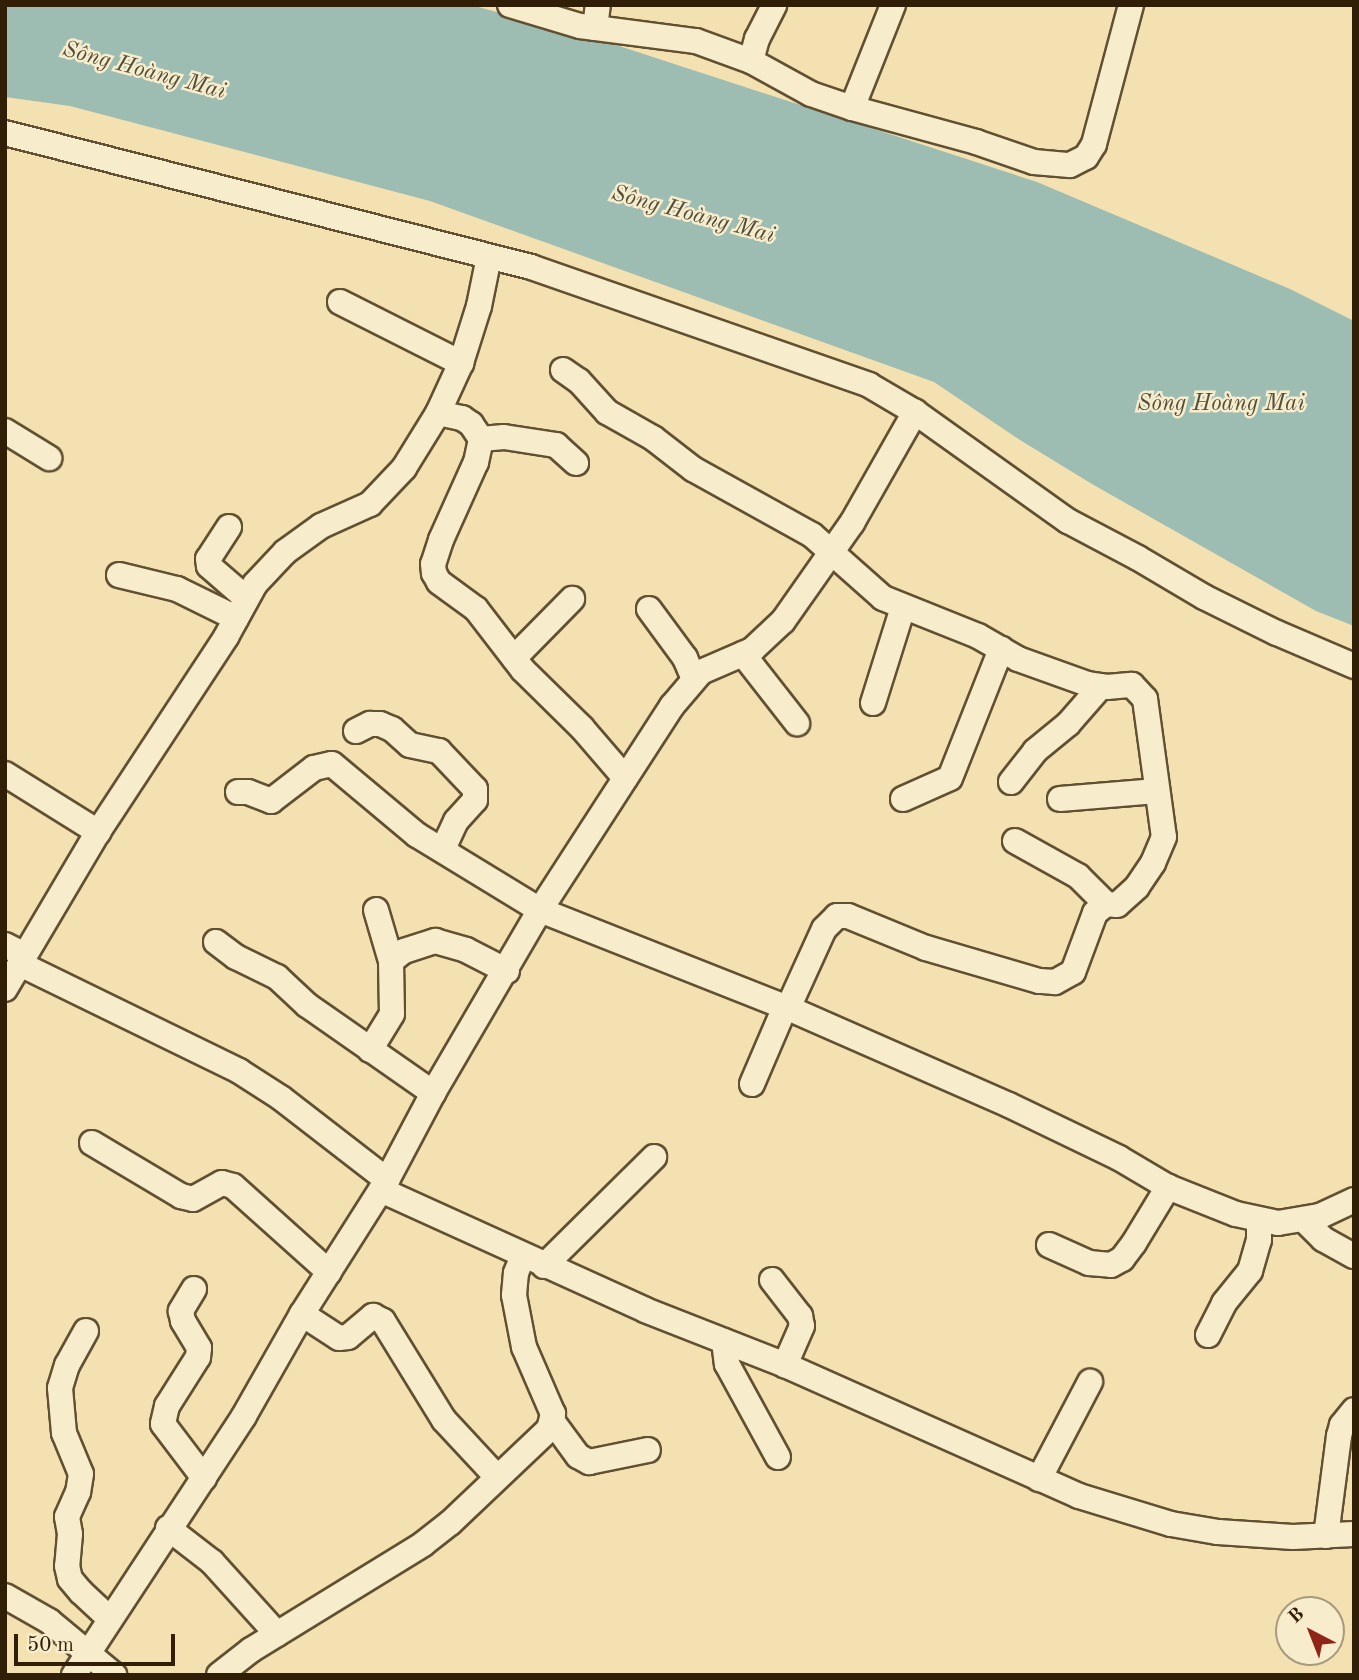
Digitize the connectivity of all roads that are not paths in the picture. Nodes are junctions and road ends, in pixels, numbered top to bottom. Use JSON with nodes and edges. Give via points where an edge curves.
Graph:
{"nodes":[{"id":1,"x":774,"y":5,"type":"edge"},
{"id":2,"x":893,"y":5,"type":"edge"},
{"id":3,"x":1131,"y":5,"type":"edge"},
{"id":4,"x":512,"y":6,"type":"edge"},
{"id":5,"x":596,"y":17,"type":"edge"},
{"id":6,"x":751,"y":61,"type":"junction"},
{"id":7,"x":852,"y":108,"type":"junction"},
{"id":8,"x":5,"y":132,"type":"edge"},
{"id":9,"x":489,"y":257,"type":"junction"},
{"id":10,"x":340,"y":302,"type":"dead end"},
{"id":11,"x":461,"y":363,"type":"junction"},
{"id":12,"x":563,"y":370,"type":"dead end"},
{"id":13,"x":915,"y":412,"type":"junction"},
{"id":14,"x":438,"y":413,"type":"junction"},
{"id":15,"x":5,"y":431,"type":"edge"},
{"id":16,"x":481,"y":439,"type":"junction"},
{"id":17,"x":49,"y":458,"type":"dead end"},
{"id":18,"x":576,"y":463,"type":"dead end"},
{"id":19,"x":229,"y":527,"type":"dead end"},
{"id":20,"x":831,"y":553,"type":"junction"},
{"id":21,"x":119,"y":575,"type":"dead end"},
{"id":22,"x":572,"y":599,"type":"dead end"},
{"id":23,"x":903,"y":607,"type":"junction"},
{"id":24,"x":241,"y":608,"type":"junction"},
{"id":25,"x":649,"y":608,"type":"dead end"},
{"id":26,"x":1001,"y":649,"type":"junction"},
{"id":27,"x":743,"y":654,"type":"junction"},
{"id":28,"x":514,"y":658,"type":"junction"},
{"id":29,"x":1354,"y":666,"type":"edge"},
{"id":30,"x":694,"y":679,"type":"junction"},
{"id":31,"x":1101,"y":686,"type":"junction"},
{"id":32,"x":873,"y":703,"type":"dead end"},
{"id":33,"x":797,"y":723,"type":"dead end"},
{"id":34,"x":356,"y":731,"type":"dead end"},
{"id":35,"x":5,"y":774,"type":"edge"},
{"id":36,"x":625,"y":778,"type":"junction"},
{"id":37,"x":1011,"y":782,"type":"dead end"},
{"id":38,"x":1157,"y":791,"type":"junction"},
{"id":39,"x":238,"y":792,"type":"dead end"},
{"id":40,"x":903,"y":799,"type":"dead end"},
{"id":41,"x":1060,"y":799,"type":"dead end"},
{"id":42,"x":98,"y":832,"type":"junction"},
{"id":43,"x":1015,"y":841,"type":"dead end"},
{"id":44,"x":443,"y":849,"type":"junction"},
{"id":45,"x":1106,"y":904,"type":"junction"},
{"id":46,"x":376,"y":910,"type":"dead end"},
{"id":47,"x":540,"y":910,"type":"junction"},
{"id":48,"x":216,"y":942,"type":"dead end"},
{"id":49,"x":17,"y":955,"type":"edge"},
{"id":50,"x":391,"y":961,"type":"junction"},
{"id":51,"x":507,"y":971,"type":"junction"},
{"id":52,"x":5,"y":989,"type":"edge"},
{"id":53,"x":786,"y":1008,"type":"junction"},
{"id":54,"x":370,"y":1050,"type":"junction"},
{"id":55,"x":752,"y":1084,"type":"dead end"},
{"id":56,"x":433,"y":1093,"type":"junction"},
{"id":57,"x":92,"y":1143,"type":"dead end"},
{"id":58,"x":654,"y":1157,"type":"dead end"},
{"id":59,"x":384,"y":1185,"type":"junction"},
{"id":60,"x":1168,"y":1187,"type":"junction"},
{"id":61,"x":1354,"y":1200,"type":"edge"},
{"id":62,"x":1259,"y":1220,"type":"junction"},
{"id":63,"x":1304,"y":1220,"type":"junction"},
{"id":64,"x":1049,"y":1245,"type":"dead end"},
{"id":65,"x":1354,"y":1256,"type":"edge"},
{"id":66,"x":533,"y":1260,"type":"junction"},
{"id":67,"x":329,"y":1272,"type":"junction"},
{"id":68,"x":772,"y":1280,"type":"dead end"},
{"id":69,"x":194,"y":1289,"type":"dead end"},
{"id":70,"x":302,"y":1314,"type":"junction"},
{"id":71,"x":86,"y":1331,"type":"dead end"},
{"id":72,"x":1208,"y":1335,"type":"dead end"},
{"id":73,"x":724,"y":1341,"type":"junction"},
{"id":74,"x":785,"y":1366,"type":"junction"},
{"id":75,"x":1090,"y":1382,"type":"dead end"},
{"id":76,"x":1354,"y":1410,"type":"edge"},
{"id":77,"x":553,"y":1422,"type":"junction"},
{"id":78,"x":648,"y":1450,"type":"dead end"},
{"id":79,"x":778,"y":1457,"type":"dead end"},
{"id":80,"x":204,"y":1478,"type":"junction"},
{"id":81,"x":497,"y":1478,"type":"junction"},
{"id":82,"x":1039,"y":1479,"type":"junction"},
{"id":83,"x":168,"y":1528,"type":"junction"},
{"id":84,"x":1354,"y":1534,"type":"edge"},
{"id":85,"x":1326,"y":1536,"type":"junction"},
{"id":86,"x":5,"y":1596,"type":"edge"},
{"id":87,"x":110,"y":1619,"type":"junction"},
{"id":88,"x":276,"y":1634,"type":"junction"},
{"id":89,"x":87,"y":1652,"type":"junction"},
{"id":90,"x":74,"y":1675,"type":"edge"},
{"id":91,"x":114,"y":1675,"type":"edge"},
{"id":92,"x":219,"y":1675,"type":"edge"}],
"edges":[{"from":1,"to":6,"type":"street"},
{"from":2,"to":7,"type":"street"},
{"from":3,"to":7,"type":"street","via":[[1094,144],[1078,163],[1034,162]]},
{"from":4,"to":5,"type":"street"},
{"from":5,"to":6,"type":"street","via":[[708,45]]},
{"from":6,"to":7,"type":"street","via":[[811,94]]},
{"from":8,"to":9,"type":"street"},
{"from":9,"to":11,"type":"street"},
{"from":9,"to":13,"type":"street","via":[[531,267],[869,385]]},
{"from":10,"to":11,"type":"street"},
{"from":11,"to":14,"type":"street"},
{"from":12,"to":20,"type":"street","via":[[607,412],[646,433],[738,497],[799,527]]},
{"from":13,"to":20,"type":"street"},
{"from":13,"to":29,"type":"street","via":[[1069,521],[1204,597]]},
{"from":14,"to":16,"type":"street","via":[[471,424]]},
{"from":14,"to":24,"type":"street","via":[[404,468],[378,497],[321,526],[285,552]]},
{"from":15,"to":17,"type":"street"},
{"from":16,"to":18,"type":"street","via":[[504,437],[556,445]]},
{"from":16,"to":28,"type":"street","via":[[437,552],[434,573],[439,582],[476,609]]},
{"from":19,"to":24,"type":"street","via":[[208,559],[209,566]]},
{"from":20,"to":23,"type":"street","via":[[883,598]]},
{"from":20,"to":27,"type":"street","via":[[783,621]]},
{"from":21,"to":24,"type":"street"},
{"from":22,"to":28,"type":"street"},
{"from":23,"to":26,"type":"street"},
{"from":23,"to":32,"type":"street"},
{"from":24,"to":42,"type":"street"},
{"from":25,"to":30,"type":"street","via":[[685,658]]},
{"from":26,"to":31,"type":"street"},
{"from":26,"to":40,"type":"street","via":[[950,778]]},
{"from":27,"to":30,"type":"street","via":[[708,667]]},
{"from":27,"to":33,"type":"street"},
{"from":28,"to":36,"type":"street"},
{"from":30,"to":36,"type":"street"},
{"from":31,"to":37,"type":"street","via":[[1075,717],[1035,751]]},
{"from":31,"to":38,"type":"street","via":[[1132,685],[1145,699]]},
{"from":34,"to":44,"type":"street","via":[[380,724],[410,745],[439,751],[475,789],[475,800],[456,821]]},
{"from":35,"to":42,"type":"street"},
{"from":36,"to":47,"type":"street"},
{"from":38,"to":41,"type":"street"},
{"from":38,"to":45,"type":"street","via":[[1164,837],[1153,863],[1125,900]]},
{"from":39,"to":44,"type":"street","via":[[271,802],[314,768],[332,764],[402,825]]},
{"from":42,"to":49,"type":"street"},
{"from":43,"to":45,"type":"street","via":[[1078,876]]},
{"from":44,"to":47,"type":"street"},
{"from":45,"to":53,"type":"street","via":[[1095,913],[1073,972],[1055,982],[926,948],[848,916],[837,916],[824,929]]},
{"from":46,"to":50,"type":"street"},
{"from":47,"to":51,"type":"street"},
{"from":47,"to":53,"type":"street"},
{"from":48,"to":54,"type":"street","via":[[277,977],[307,1005]]},
{"from":49,"to":52,"type":"street"},
{"from":49,"to":59,"type":"street","via":[[249,1077]]},
{"from":50,"to":51,"type":"street","via":[[404,951],[435,941],[466,950]]},
{"from":50,"to":54,"type":"street","via":[[392,1014]]},
{"from":51,"to":56,"type":"street"},
{"from":53,"to":55,"type":"street"},
{"from":53,"to":60,"type":"street","via":[[1009,1105]]},
{"from":54,"to":56,"type":"street"},
{"from":56,"to":59,"type":"street"},
{"from":57,"to":67,"type":"street","via":[[181,1196],[193,1199],[222,1183],[233,1186]]},
{"from":58,"to":66,"type":"street","via":[[608,1205]]},
{"from":59,"to":66,"type":"street"},
{"from":59,"to":67,"type":"street"},
{"from":60,"to":62,"type":"street"},
{"from":60,"to":64,"type":"street","via":[[1134,1243],[1111,1265],[1089,1263]]},
{"from":61,"to":63,"type":"street"},
{"from":62,"to":63,"type":"street"},
{"from":62,"to":72,"type":"street","via":[[1250,1271],[1224,1303]]},
{"from":63,"to":65,"type":"street","via":[[1323,1239]]},
{"from":66,"to":73,"type":"street"},
{"from":66,"to":77,"type":"street","via":[[514,1285],[516,1306],[524,1347]]},
{"from":67,"to":70,"type":"street"},
{"from":68,"to":74,"type":"street","via":[[800,1315],[802,1326]]},
{"from":69,"to":80,"type":"street","via":[[181,1311],[199,1348],[198,1357],[167,1406],[163,1424]]},
{"from":70,"to":80,"type":"street"},
{"from":70,"to":81,"type":"street","via":[[339,1338],[348,1337],[373,1316],[383,1321],[444,1420]]},
{"from":71,"to":87,"type":"street","via":[[60,1388],[64,1433],[81,1474],[67,1517],[67,1566],[81,1592]]},
{"from":73,"to":74,"type":"street"},
{"from":73,"to":79,"type":"street","via":[[727,1364]]},
{"from":74,"to":82,"type":"street"},
{"from":75,"to":82,"type":"street"},
{"from":76,"to":85,"type":"street","via":[[1339,1436]]},
{"from":77,"to":78,"type":"street","via":[[589,1462]]},
{"from":77,"to":81,"type":"street"},
{"from":80,"to":83,"type":"street"},
{"from":81,"to":88,"type":"street","via":[[423,1544]]},
{"from":82,"to":85,"type":"street","via":[[1171,1524],[1258,1535]]},
{"from":83,"to":87,"type":"street"},
{"from":83,"to":88,"type":"street","via":[[212,1562]]},
{"from":84,"to":85,"type":"street"},
{"from":86,"to":89,"type":"street","via":[[49,1621]]},
{"from":87,"to":89,"type":"street"},
{"from":88,"to":92,"type":"street"},
{"from":89,"to":90,"type":"street"},
{"from":89,"to":91,"type":"street"}]}
